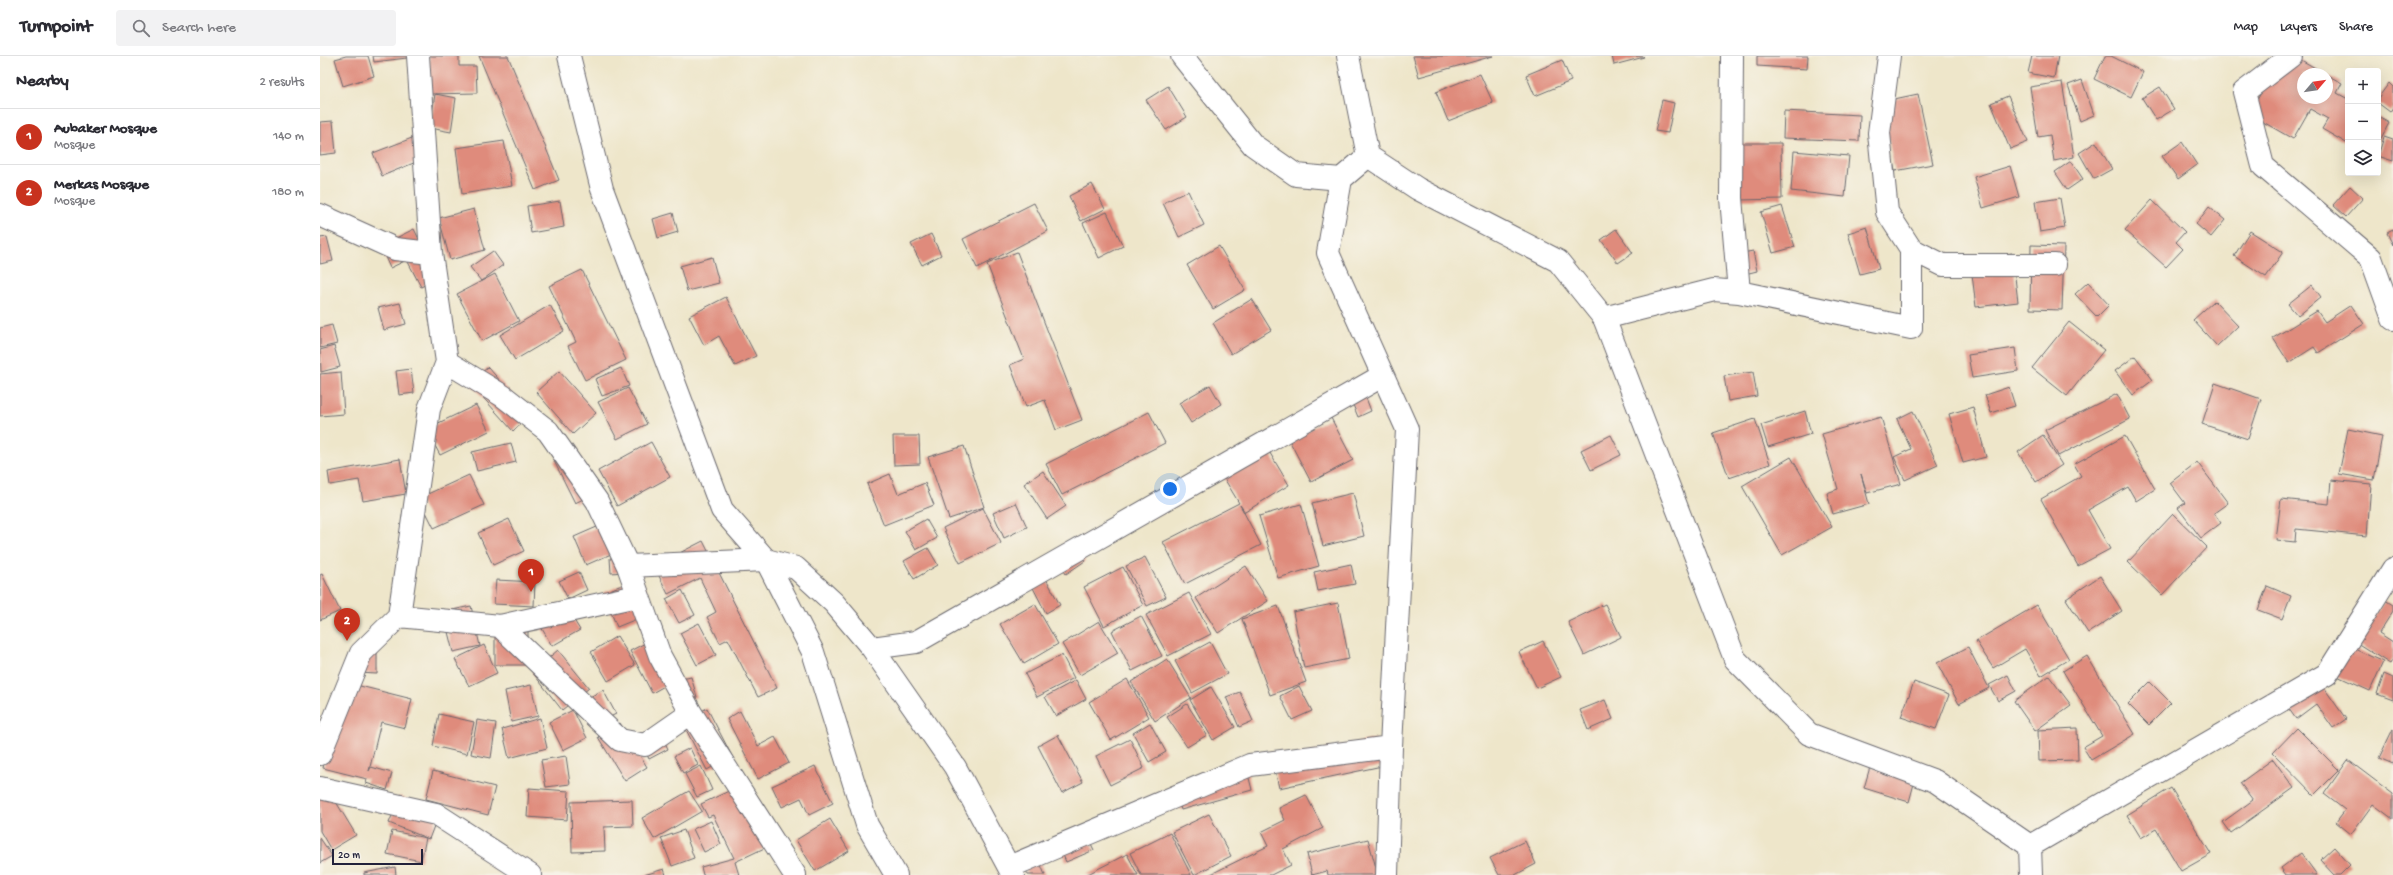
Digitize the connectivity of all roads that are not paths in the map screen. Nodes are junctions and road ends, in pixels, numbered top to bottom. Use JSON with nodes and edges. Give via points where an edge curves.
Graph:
{"nodes":[{"id":1,"x":418,"y":56,"type":"edge"},
{"id":2,"x":569,"y":56,"type":"edge"},
{"id":3,"x":1182,"y":56,"type":"edge"},
{"id":4,"x":1348,"y":56,"type":"edge"},
{"id":5,"x":1732,"y":56,"type":"edge"},
{"id":6,"x":1889,"y":56,"type":"edge"},
{"id":7,"x":2291,"y":56,"type":"edge"},
{"id":8,"x":1368,"y":156,"type":"junction"},
{"id":9,"x":1341,"y":179,"type":"junction"},
{"id":10,"x":320,"y":215,"type":"edge"},
{"id":11,"x":1911,"y":249,"type":"junction"},
{"id":12,"x":431,"y":253,"type":"junction"},
{"id":13,"x":2055,"y":265,"type":"dead end"},
{"id":14,"x":1739,"y":292,"type":"junction"},
{"id":15,"x":1604,"y":318,"type":"junction"},
{"id":16,"x":2393,"y":319,"type":"edge"},
{"id":17,"x":447,"y":362,"type":"junction"},
{"id":18,"x":1382,"y":376,"type":"junction"},
{"id":19,"x":766,"y":560,"type":"junction"},
{"id":20,"x":628,"y":566,"type":"junction"},
{"id":21,"x":2393,"y":569,"type":"edge"},
{"id":22,"x":637,"y":596,"type":"junction"},
{"id":23,"x":398,"y":616,"type":"junction"},
{"id":24,"x":500,"y":626,"type":"junction"},
{"id":25,"x":872,"y":648,"type":"junction"},
{"id":26,"x":691,"y":713,"type":"junction"},
{"id":27,"x":1391,"y":747,"type":"junction"},
{"id":28,"x":320,"y":754,"type":"edge"},
{"id":29,"x":320,"y":788,"type":"edge"},
{"id":30,"x":2030,"y":846,"type":"junction"},
{"id":31,"x":496,"y":865,"type":"edge"},
{"id":32,"x":1011,"y":871,"type":"edge"},
{"id":33,"x":530,"y":875,"type":"edge"},
{"id":34,"x":795,"y":875,"type":"edge"},
{"id":35,"x":896,"y":875,"type":"edge"},
{"id":36,"x":1387,"y":875,"type":"edge"},
{"id":37,"x":2031,"y":875,"type":"edge"}],
"edges":[{"from":1,"to":12,"type":"street"},
{"from":2,"to":19,"type":"street","via":[[602,188],[722,510]]},
{"from":3,"to":9,"type":"street","via":[[1253,145],[1296,175]]},
{"from":4,"to":8,"type":"street"},
{"from":5,"to":14,"type":"street","via":[[1731,198]]},
{"from":6,"to":11,"type":"street","via":[[1879,133],[1887,212]]},
{"from":7,"to":16,"type":"street","via":[[2244,92],[2263,166],[2371,258]]},
{"from":8,"to":9,"type":"street"},
{"from":8,"to":15,"type":"street","via":[[1418,189],[1558,262]]},
{"from":9,"to":18,"type":"street","via":[[1328,253]]},
{"from":10,"to":12,"type":"street","via":[[394,249]]},
{"from":11,"to":13,"type":"street","via":[[1943,265]]},
{"from":11,"to":14,"type":"street","via":[[1911,328]]},
{"from":12,"to":17,"type":"street"},
{"from":14,"to":15,"type":"street","via":[[1714,290]]},
{"from":15,"to":30,"type":"street","via":[[1735,659],[1809,734],[1935,781]]},
{"from":17,"to":20,"type":"street","via":[[503,396],[548,430],[597,501]]},
{"from":17,"to":23,"type":"street","via":[[429,409]]},
{"from":18,"to":25,"type":"street","via":[[916,642]]},
{"from":18,"to":27,"type":"street","via":[[1407,429]]},
{"from":19,"to":20,"type":"street"},
{"from":19,"to":25,"type":"street","via":[[796,568],[834,603]]},
{"from":19,"to":35,"type":"street","via":[[813,652],[868,825]]},
{"from":20,"to":22,"type":"street"},
{"from":21,"to":30,"type":"street","via":[[2327,674]]},
{"from":22,"to":24,"type":"street"},
{"from":22,"to":26,"type":"street","via":[[660,656]]},
{"from":23,"to":24,"type":"street"},
{"from":23,"to":28,"type":"street","via":[[361,653]]},
{"from":24,"to":26,"type":"street","via":[[620,740],[645,745]]},
{"from":25,"to":32,"type":"street","via":[[955,767]]},
{"from":26,"to":34,"type":"street"},
{"from":27,"to":32,"type":"street","via":[[1250,766]]},
{"from":27,"to":36,"type":"street"},
{"from":29,"to":31,"type":"street","via":[[436,814]]},
{"from":30,"to":37,"type":"street"},
{"from":31,"to":33,"type":"street"}]}
